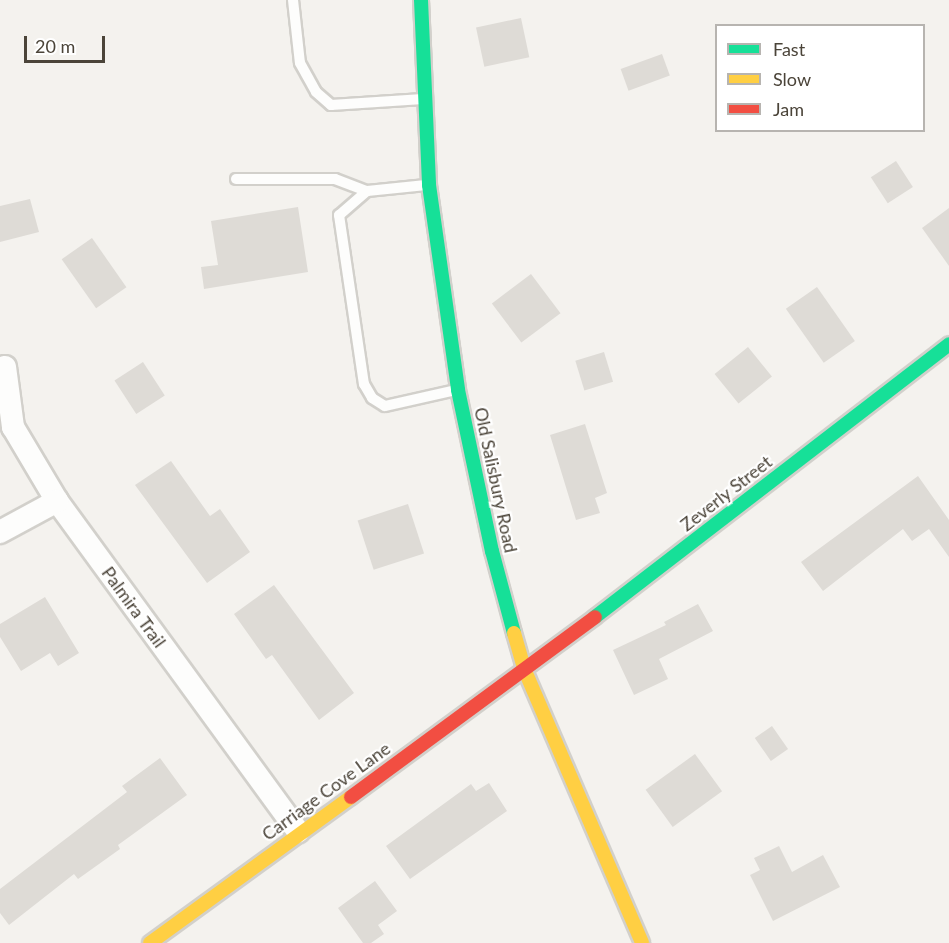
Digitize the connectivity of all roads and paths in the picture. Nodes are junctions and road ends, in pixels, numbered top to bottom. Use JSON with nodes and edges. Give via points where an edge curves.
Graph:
{"nodes":[{"id":1,"x":292,"y":0,"type":"edge"},
{"id":2,"x":421,"y":0,"type":"edge"},
{"id":3,"x":423,"y":99,"type":"junction"},
{"id":4,"x":236,"y":179,"type":"dead end"},
{"id":5,"x":429,"y":185,"type":"junction"},
{"id":6,"x":366,"y":191,"type":"junction"},
{"id":7,"x":949,"y":344,"type":"edge"},
{"id":8,"x":5,"y":367,"type":"dead end"},
{"id":9,"x":458,"y":390,"type":"junction"},
{"id":10,"x":57,"y":501,"type":"junction"},
{"id":11,"x":0,"y":532,"type":"edge"},
{"id":12,"x":525,"y":671,"type":"junction"},
{"id":13,"x":298,"y":832,"type":"junction"},
{"id":14,"x":150,"y":943,"type":"edge"},
{"id":15,"x":642,"y":943,"type":"edge"}],
"edges":[{"from":1,"to":3,"type":"lane","via":[[300,63],[316,92],[331,105]]},
{"from":2,"to":3,"type":"street","name":"Old Salisbury Road"},
{"from":3,"to":5,"type":"street","name":"Old Salisbury Road"},
{"from":4,"to":6,"type":"lane","via":[[335,179]]},
{"from":5,"to":6,"type":"lane"},
{"from":5,"to":9,"type":"street","name":"Old Salisbury Road"},
{"from":6,"to":9,"type":"lane","via":[[339,215],[364,384],[372,398],[385,406]]},
{"from":7,"to":12,"type":"street","name":"Zeverly Street"},
{"from":8,"to":10,"type":"street","name":"Palmira Trail","via":[[13,427]]},
{"from":9,"to":12,"type":"street","name":"Old Salisbury Road","via":[[492,551]]},
{"from":10,"to":11,"type":"street"},
{"from":10,"to":13,"type":"street","name":"Palmira Trail"},
{"from":12,"to":13,"type":"street","name":"Carriage Cove Lane"},
{"from":12,"to":15,"type":"street","name":"Old Salisbury Road"},
{"from":13,"to":14,"type":"street","name":"Carriage Cove Lane"}]}
